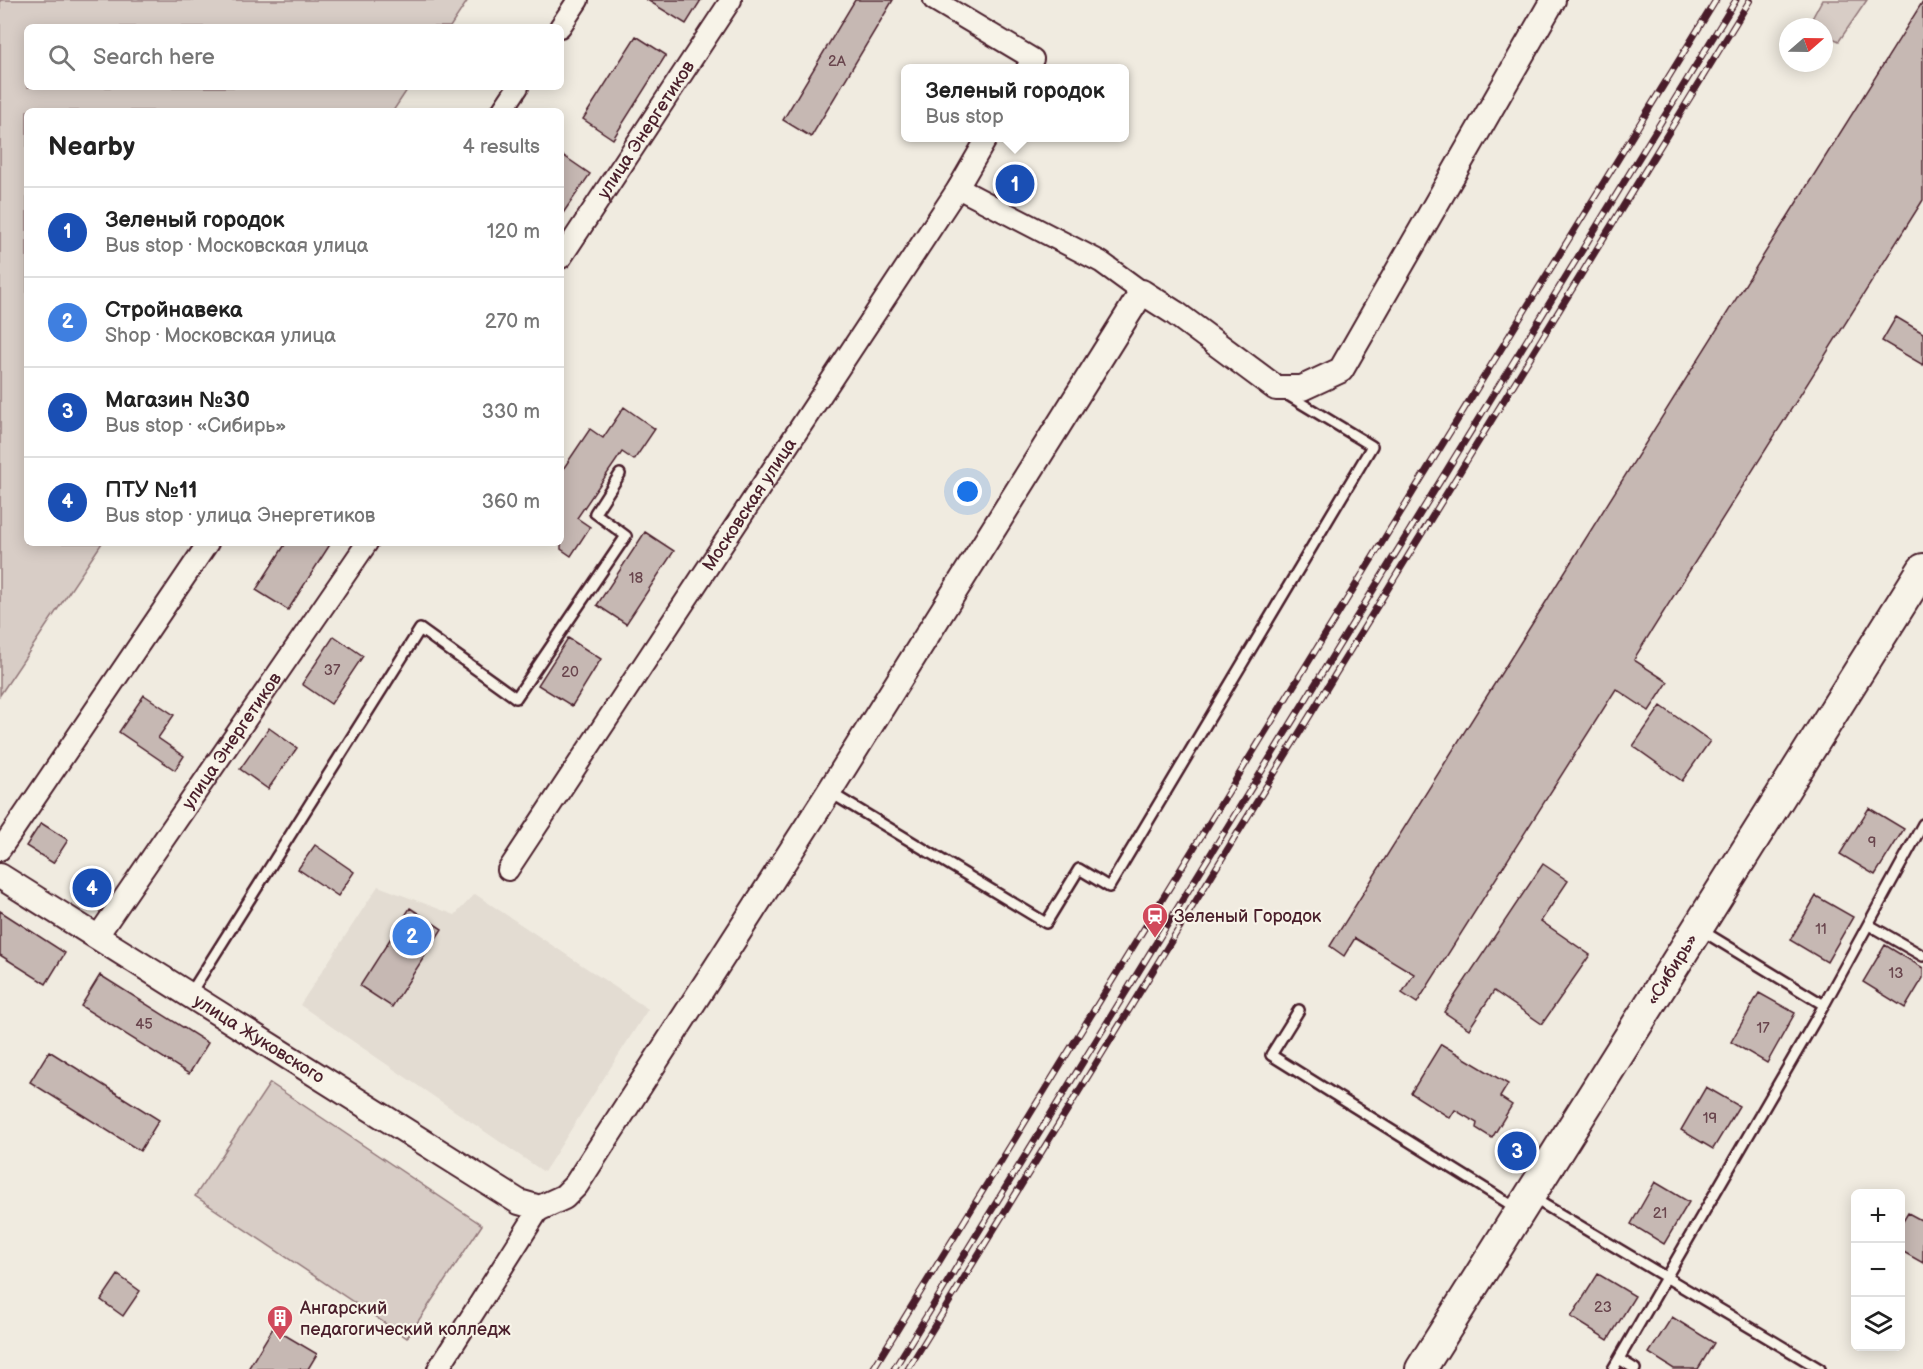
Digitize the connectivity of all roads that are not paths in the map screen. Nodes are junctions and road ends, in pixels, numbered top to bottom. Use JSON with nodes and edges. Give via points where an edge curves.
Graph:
{"nodes":[{"id":1,"x":578,"y":0,"type":"edge"},
{"id":2,"x":731,"y":0,"type":"edge"},
{"id":3,"x":934,"y":0,"type":"edge"},
{"id":4,"x":1553,"y":0,"type":"edge"},
{"id":5,"x":562,"y":24,"type":"edge"},
{"id":6,"x":1030,"y":64,"type":"edge"},
{"id":7,"x":516,"y":90,"type":"edge"},
{"id":8,"x":504,"y":108,"type":"edge"},
{"id":9,"x":985,"y":142,"type":"edge"},
{"id":10,"x":958,"y":188,"type":"junction"},
{"id":11,"x":564,"y":253,"type":"edge"},
{"id":12,"x":1143,"y":292,"type":"junction"},
{"id":13,"x":1276,"y":388,"type":"junction"},
{"id":14,"x":620,"y":474,"type":"dead end"},
{"id":15,"x":206,"y":546,"type":"edge"},
{"id":16,"x":365,"y":546,"type":"edge"},
{"id":17,"x":1917,"y":583,"type":"edge"},
{"id":18,"x":829,"y":792,"type":"junction"},
{"id":19,"x":1923,"y":824,"type":"edge"},
{"id":20,"x":0,"y":850,"type":"edge"},
{"id":21,"x":508,"y":870,"type":"dead end"},
{"id":22,"x":0,"y":876,"type":"edge"},
{"id":23,"x":1869,"y":925,"type":"junction"},
{"id":24,"x":1699,"y":928,"type":"junction"},
{"id":25,"x":97,"y":937,"type":"junction"},
{"id":26,"x":1923,"y":956,"type":"edge"},
{"id":27,"x":188,"y":996,"type":"junction"},
{"id":28,"x":1824,"y":1005,"type":"junction"},
{"id":29,"x":1299,"y":1010,"type":"dead end"},
{"id":30,"x":1525,"y":1203,"type":"junction"},
{"id":31,"x":530,"y":1205,"type":"junction"},
{"id":32,"x":1667,"y":1278,"type":"junction"},
{"id":33,"x":1619,"y":1359,"type":"junction"},
{"id":34,"x":438,"y":1369,"type":"edge"},
{"id":35,"x":1421,"y":1369,"type":"edge"},
{"id":36,"x":1613,"y":1369,"type":"edge"},
{"id":37,"x":1635,"y":1369,"type":"edge"},
{"id":38,"x":1820,"y":1369,"type":"edge"}],
"edges":[{"from":1,"to":5,"type":"street"},
{"from":2,"to":11,"type":"street","name":"улица Энергетиков"},
{"from":3,"to":6,"type":"street"},
{"from":4,"to":13,"type":"street","via":[[1341,370],[1302,388]]},
{"from":7,"to":8,"type":"street"},
{"from":9,"to":10,"type":"street","name":"Московская улица"},
{"from":10,"to":12,"type":"street","via":[[1101,262]]},
{"from":10,"to":21,"type":"street","name":"Московская улица"},
{"from":12,"to":13,"type":"street"},
{"from":12,"to":18,"type":"street"},
{"from":13,"to":18,"type":"lane","via":[[1372,446],[1109,887],[1079,869],[1046,923]]},
{"from":14,"to":27,"type":"lane","via":[[595,513],[626,536],[516,698],[420,629]]},
{"from":15,"to":20,"type":"street"},
{"from":16,"to":25,"type":"street","name":"улица Энергетиков"},
{"from":17,"to":24,"type":"main road","name":"«Сибирь»"},
{"from":18,"to":31,"type":"street","via":[[576,1185],[564,1197]]},
{"from":19,"to":23,"type":"lane"},
{"from":22,"to":25,"type":"street","name":"улица Жуковского"},
{"from":23,"to":26,"type":"lane"},
{"from":23,"to":28,"type":"lane"},
{"from":24,"to":28,"type":"lane"},
{"from":24,"to":30,"type":"main road","name":"«Сибирь»"},
{"from":25,"to":27,"type":"street","name":"улица Жуковского"},
{"from":27,"to":31,"type":"street","name":"улица Жуковского"},
{"from":28,"to":32,"type":"lane"},
{"from":29,"to":30,"type":"lane","via":[[1271,1055]]},
{"from":30,"to":32,"type":"lane"},
{"from":30,"to":35,"type":"main road","name":"«Сибирь»"},
{"from":31,"to":34,"type":"street"},
{"from":32,"to":33,"type":"lane"},
{"from":32,"to":38,"type":"lane"},
{"from":33,"to":36,"type":"lane"},
{"from":33,"to":37,"type":"lane"}]}
